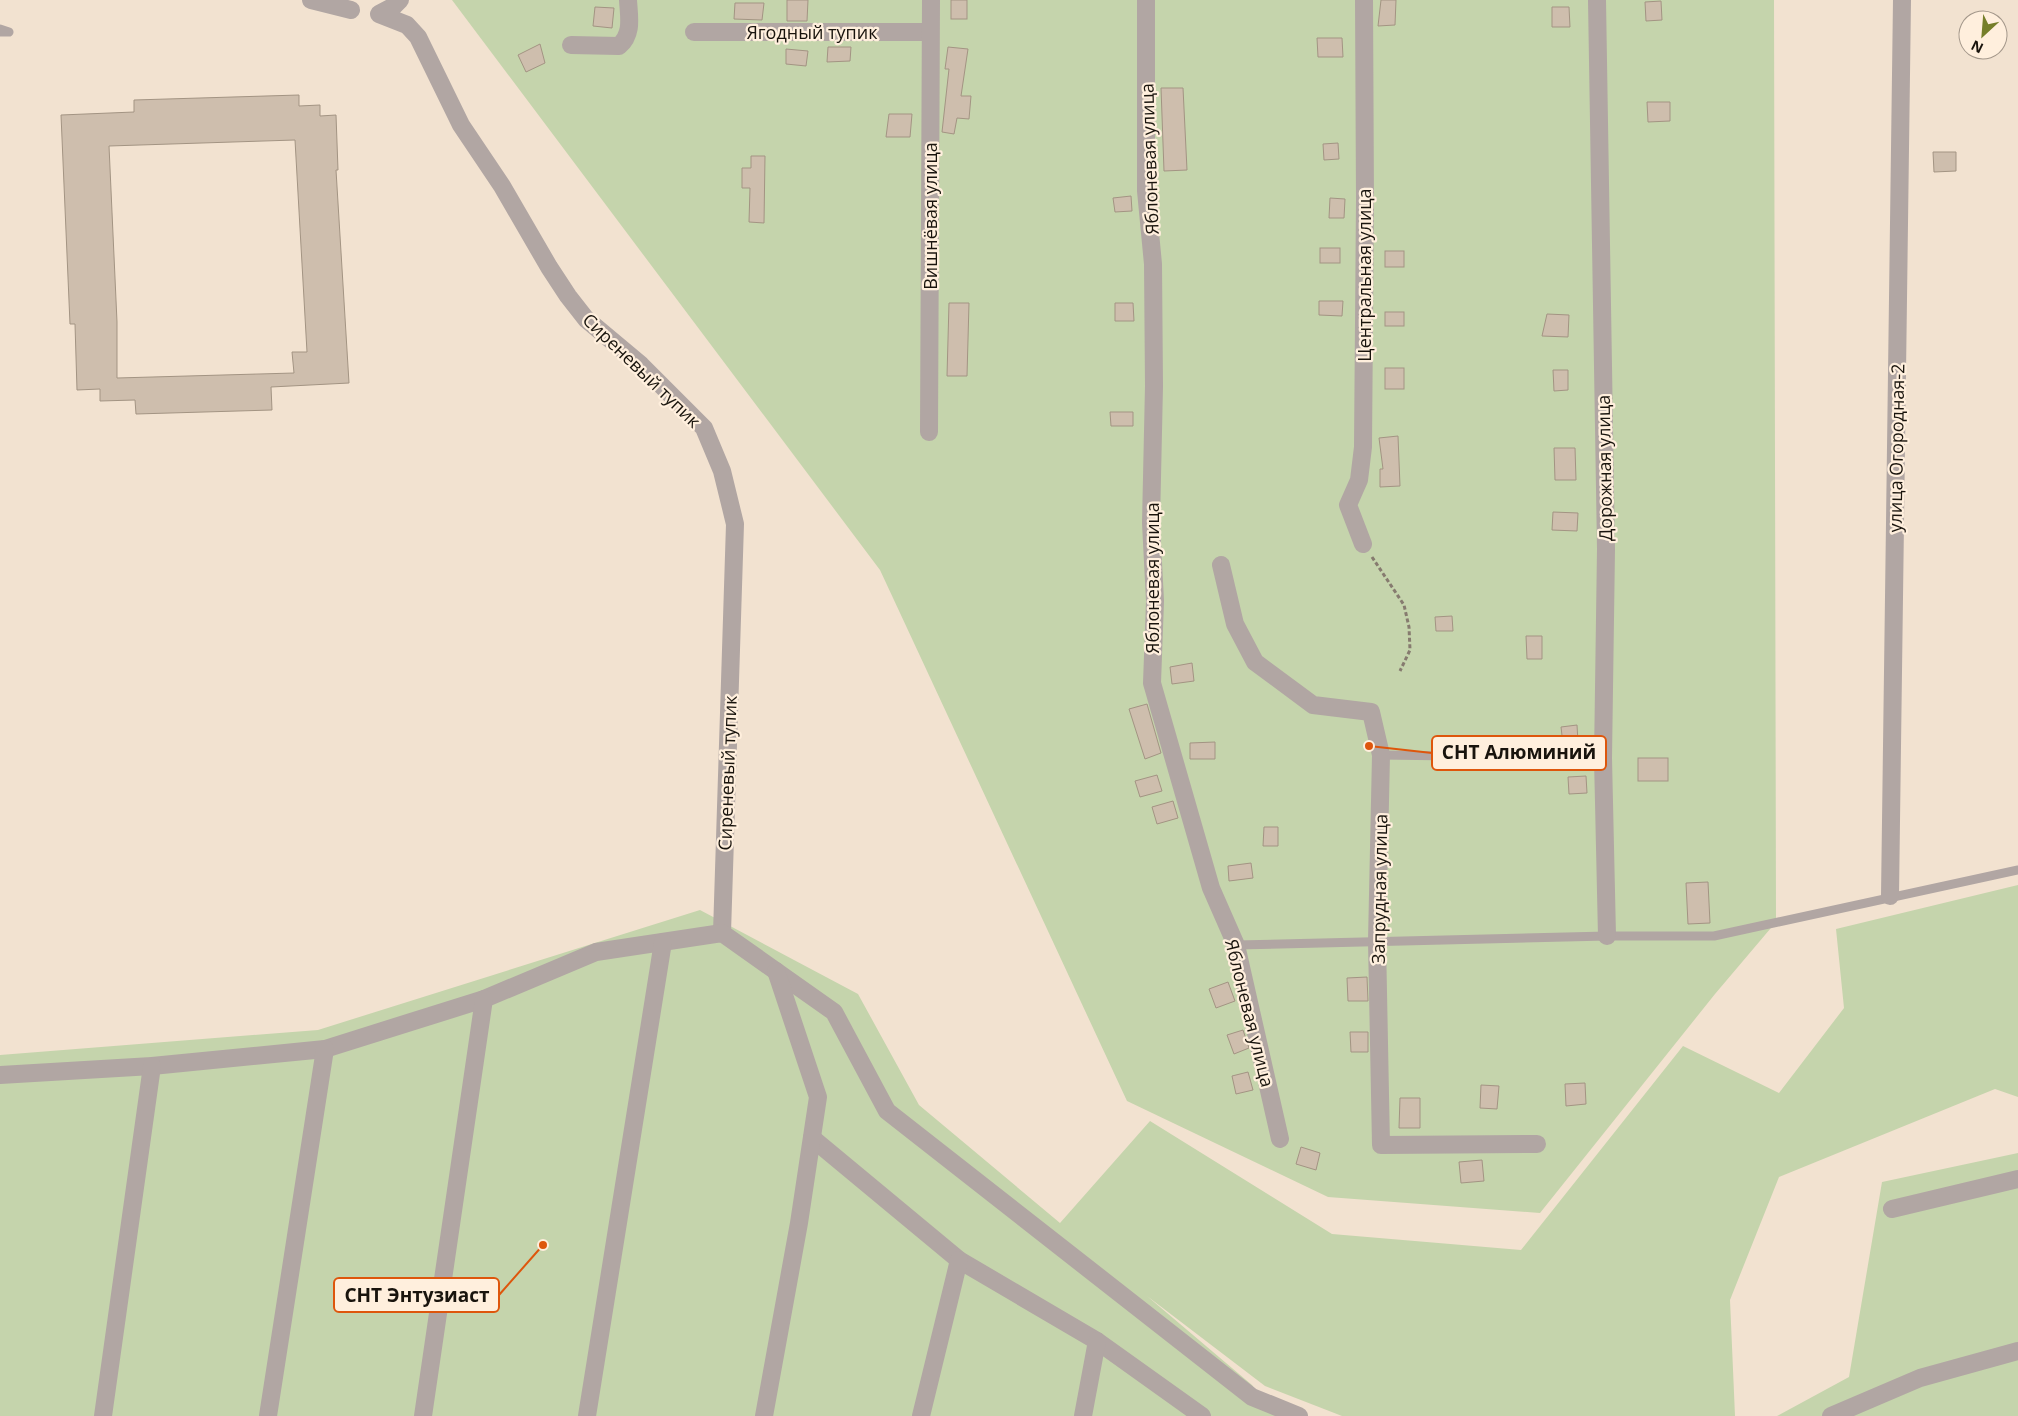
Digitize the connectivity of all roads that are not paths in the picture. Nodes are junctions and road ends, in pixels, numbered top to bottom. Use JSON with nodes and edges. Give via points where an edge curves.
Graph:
{"nodes":[{"id":1,"x":311,"y":0,"type":"edge"},
{"id":2,"x":400,"y":0,"type":"edge"},
{"id":3,"x":628,"y":0,"type":"edge"},
{"id":4,"x":931,"y":0,"type":"edge"},
{"id":5,"x":1146,"y":0,"type":"edge"},
{"id":6,"x":1364,"y":0,"type":"edge"},
{"id":7,"x":1597,"y":0,"type":"edge"},
{"id":8,"x":1902,"y":0,"type":"edge"},
{"id":9,"x":351,"y":10,"type":"dead end"},
{"id":10,"x":694,"y":32,"type":"dead end"},
{"id":11,"x":930,"y":32,"type":"junction"},
{"id":12,"x":571,"y":45,"type":"dead end"},
{"id":13,"x":929,"y":432,"type":"dead end"},
{"id":14,"x":1363,"y":544,"type":"road end"},
{"id":15,"x":1221,"y":566,"type":"dead end"},
{"id":16,"x":1381,"y":754,"type":"junction"},
{"id":17,"x":1603,"y":758,"type":"junction"},
{"id":18,"x":2018,"y":870,"type":"edge"},
{"id":19,"x":1890,"y":896,"type":"junction"},
{"id":20,"x":722,"y":933,"type":"junction"},
{"id":21,"x":1607,"y":936,"type":"junction"},
{"id":22,"x":1377,"y":941,"type":"junction"},
{"id":23,"x":663,"y":942,"type":"junction"},
{"id":24,"x":1236,"y":945,"type":"junction"},
{"id":25,"x":776,"y":971,"type":"junction"},
{"id":26,"x":484,"y":999,"type":"junction"},
{"id":27,"x":325,"y":1049,"type":"junction"},
{"id":28,"x":152,"y":1066,"type":"junction"},
{"id":29,"x":0,"y":1075,"type":"edge"},
{"id":30,"x":812,"y":1138,"type":"junction"},
{"id":31,"x":1280,"y":1138,"type":"dead end"},
{"id":32,"x":1537,"y":1144,"type":"dead end"},
{"id":33,"x":2018,"y":1179,"type":"edge"},
{"id":34,"x":1892,"y":1209,"type":"dead end"},
{"id":35,"x":959,"y":1260,"type":"junction"},
{"id":36,"x":1097,"y":1341,"type":"junction"},
{"id":37,"x":2018,"y":1351,"type":"edge"},
{"id":38,"x":103,"y":1416,"type":"edge"},
{"id":39,"x":268,"y":1416,"type":"edge"},
{"id":40,"x":423,"y":1416,"type":"edge"},
{"id":41,"x":587,"y":1416,"type":"edge"},
{"id":42,"x":764,"y":1416,"type":"edge"},
{"id":43,"x":921,"y":1416,"type":"edge"},
{"id":44,"x":1083,"y":1416,"type":"edge"},
{"id":45,"x":1202,"y":1416,"type":"edge"},
{"id":46,"x":1299,"y":1416,"type":"edge"},
{"id":47,"x":1831,"y":1416,"type":"edge"}],
"edges":[{"from":1,"to":9,"type":"street"},
{"from":2,"to":20,"type":"street","name":"Сиреневый тупик","via":[[379,14],[407,25],[418,37],[461,125],[568,296],[586,319],[641,366],[704,428],[722,470],[735,524]]},
{"from":3,"to":12,"type":"street","via":[[628,37],[620,46]]},
{"from":4,"to":11,"type":"street","name":"Вишнёвая улица"},
{"from":5,"to":24,"type":"street","name":"Яблоневая улица","via":[[1146,191],[1154,264],[1151,523],[1155,602],[1152,683],[1211,888]]},
{"from":6,"to":14,"type":"street","name":"Центральная улица","via":[[1363,448],[1359,480],[1348,505]]},
{"from":7,"to":17,"type":"street","name":"Дорожная улица","via":[[1606,549]]},
{"from":8,"to":19,"type":"street","name":"улица Огородная-2"},
{"from":10,"to":11,"type":"street","name":"Ягодный тупик"},
{"from":11,"to":13,"type":"street","name":"Вишнёвая улица"},
{"from":15,"to":16,"type":"street","name":"Запрудная улица","via":[[1235,624],[1255,662],[1313,705],[1371,712]]},
{"from":16,"to":17,"type":"lane"},
{"from":16,"to":22,"type":"street","name":"Запрудная улица"},
{"from":17,"to":21,"type":"street","name":"Дорожная улица"},
{"from":18,"to":19,"type":"lane"},
{"from":19,"to":21,"type":"lane","via":[[1714,936]]},
{"from":20,"to":23,"type":"street"},
{"from":20,"to":25,"type":"street"},
{"from":21,"to":22,"type":"lane"},
{"from":22,"to":24,"type":"lane"},
{"from":22,"to":32,"type":"street","name":"Запрудная улица","via":[[1381,1145]]},
{"from":23,"to":26,"type":"street","via":[[596,952]]},
{"from":23,"to":41,"type":"street"},
{"from":24,"to":31,"type":"street","name":"Яблоневая улица"},
{"from":25,"to":30,"type":"street","via":[[818,1097]]},
{"from":25,"to":46,"type":"street","via":[[834,1012],[887,1111],[1252,1398]]},
{"from":26,"to":27,"type":"street"},
{"from":26,"to":40,"type":"street"},
{"from":27,"to":28,"type":"street"},
{"from":27,"to":39,"type":"street"},
{"from":28,"to":29,"type":"street"},
{"from":28,"to":38,"type":"street"},
{"from":30,"to":35,"type":"street"},
{"from":30,"to":42,"type":"street"},
{"from":33,"to":34,"type":"street"},
{"from":35,"to":36,"type":"street"},
{"from":35,"to":43,"type":"street"},
{"from":36,"to":44,"type":"street"},
{"from":36,"to":45,"type":"street"},
{"from":37,"to":47,"type":"street","via":[[1920,1378]]}]}
